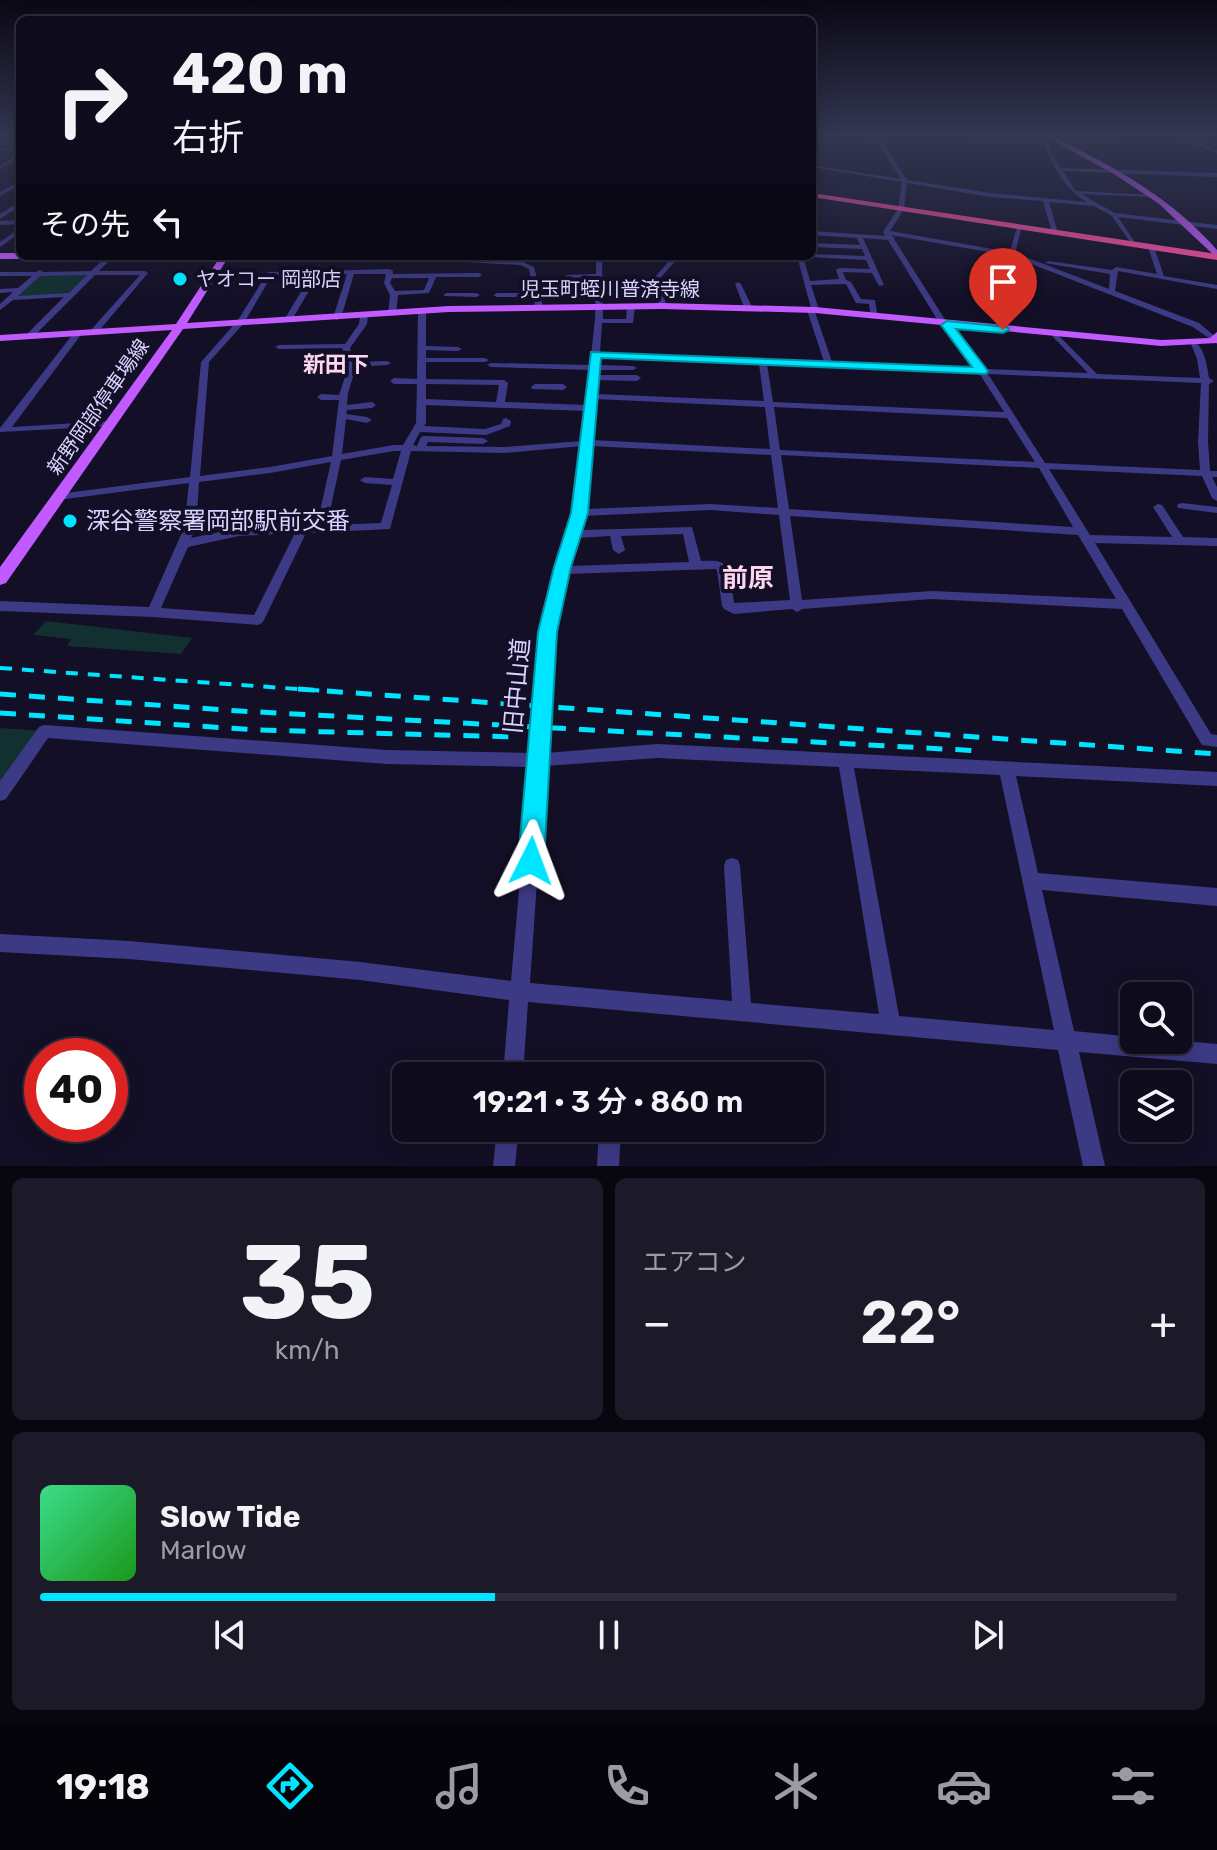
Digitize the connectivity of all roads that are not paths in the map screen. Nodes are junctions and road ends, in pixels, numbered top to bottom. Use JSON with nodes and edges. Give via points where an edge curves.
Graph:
{"nodes":[{"id":1,"x":904,"y":190,"type":"edge"},
{"id":2,"x":971,"y":190,"type":"edge"},
{"id":3,"x":1144,"y":190,"type":"edge"},
{"id":4,"x":1074,"y":192,"type":"joint"},
{"id":5,"x":1151,"y":195,"type":"junction"},
{"id":6,"x":816,"y":196,"type":"edge"},
{"id":7,"x":1046,"y":201,"type":"junction"},
{"id":8,"x":1095,"y":204,"type":"junction"},
{"id":9,"x":901,"y":209,"type":"junction"},
{"id":10,"x":1114,"y":215,"type":"junction"},
{"id":11,"x":1188,"y":224,"type":"junction"},
{"id":12,"x":1020,"y":227,"type":"junction"},
{"id":13,"x":1217,"y":227,"type":"edge"},
{"id":14,"x":886,"y":232,"type":"junction"},
{"id":15,"x":816,"y":233,"type":"edge"},
{"id":16,"x":1055,"y":233,"type":"junction"},
{"id":17,"x":859,"y":236,"type":"junction"},
{"id":18,"x":892,"y":238,"type":"junction"},
{"id":19,"x":1133,"y":244,"type":"junction"},
{"id":20,"x":816,"y":245,"type":"edge"},
{"id":21,"x":864,"y":247,"type":"junction"},
{"id":22,"x":1151,"y":247,"type":"junction"},
{"id":23,"x":1012,"y":254,"type":"junction"},
{"id":24,"x":816,"y":256,"type":"edge"},
{"id":25,"x":1217,"y":256,"type":"edge"},
{"id":26,"x":868,"y":258,"type":"junction"},
{"id":27,"x":1025,"y":259,"type":"junction"},
{"id":28,"x":106,"y":260,"type":"edge"},
{"id":29,"x":222,"y":260,"type":"edge"},
{"id":30,"x":324,"y":260,"type":"edge"},
{"id":31,"x":395,"y":260,"type":"edge"},
{"id":32,"x":522,"y":260,"type":"edge"},
{"id":33,"x":599,"y":260,"type":"edge"},
{"id":34,"x":673,"y":260,"type":"edge"},
{"id":35,"x":801,"y":260,"type":"edge"},
{"id":36,"x":874,"y":271,"type":"junction"},
{"id":37,"x":40,"y":272,"type":"junction"},
{"id":38,"x":94,"y":272,"type":"junction"},
{"id":39,"x":351,"y":272,"type":"junction"},
{"id":40,"x":1114,"y":272,"type":"junction"},
{"id":41,"x":316,"y":273,"type":"junction"},
{"id":42,"x":0,"y":274,"type":"edge"},
{"id":43,"x":389,"y":274,"type":"junction"},
{"id":44,"x":479,"y":275,"type":"dead end"},
{"id":45,"x":987,"y":275,"type":"dead end"},
{"id":46,"x":433,"y":276,"type":"junction"},
{"id":47,"x":599,"y":276,"type":"junction"},
{"id":48,"x":567,"y":277,"type":"dead end"},
{"id":49,"x":1161,"y":277,"type":"junction"},
{"id":50,"x":843,"y":281,"type":"junction"},
{"id":51,"x":808,"y":283,"type":"junction"},
{"id":52,"x":738,"y":284,"type":"dead end"},
{"id":53,"x":881,"y":285,"type":"dead end"},
{"id":54,"x":1217,"y":287,"type":"edge"},
{"id":55,"x":565,"y":288,"type":"dead end"},
{"id":56,"x":20,"y":290,"type":"junction"},
{"id":57,"x":0,"y":291,"type":"edge"},
{"id":58,"x":534,"y":291,"type":"junction"},
{"id":59,"x":1112,"y":291,"type":"junction"},
{"id":60,"x":392,"y":293,"type":"junction"},
{"id":61,"x":71,"y":295,"type":"junction"},
{"id":62,"x":447,"y":295,"type":"dead end"},
{"id":63,"x":497,"y":295,"type":"dead end"},
{"id":64,"x":11,"y":298,"type":"junction"},
{"id":65,"x":598,"y":306,"type":"junction"},
{"id":66,"x":631,"y":306,"type":"junction"},
{"id":67,"x":662,"y":306,"type":"junction"},
{"id":68,"x":539,"y":307,"type":"junction"},
{"id":69,"x":748,"y":307,"type":"junction"},
{"id":70,"x":0,"y":308,"type":"edge"},
{"id":71,"x":475,"y":308,"type":"junction"},
{"id":72,"x":813,"y":310,"type":"junction"},
{"id":73,"x":422,"y":312,"type":"junction"},
{"id":74,"x":392,"y":314,"type":"junction"},
{"id":75,"x":364,"y":316,"type":"junction"},
{"id":76,"x":875,"y":317,"type":"junction"},
{"id":77,"x":337,"y":318,"type":"junction"},
{"id":78,"x":288,"y":320,"type":"junction"},
{"id":79,"x":241,"y":321,"type":"junction"},
{"id":80,"x":599,"y":321,"type":"junction"},
{"id":81,"x":180,"y":325,"type":"junction"},
{"id":82,"x":947,"y":325,"type":"junction"},
{"id":83,"x":1003,"y":330,"type":"junction"},
{"id":84,"x":94,"y":331,"type":"junction"},
{"id":85,"x":79,"y":332,"type":"junction"},
{"id":86,"x":30,"y":335,"type":"junction"},
{"id":87,"x":1056,"y":335,"type":"junction"},
{"id":88,"x":0,"y":338,"type":"edge"},
{"id":89,"x":1216,"y":340,"type":"edge"},
{"id":90,"x":1195,"y":344,"type":"junction"},
{"id":91,"x":346,"y":346,"type":"junction"},
{"id":92,"x":279,"y":347,"type":"dead end"},
{"id":93,"x":422,"y":348,"type":"junction"},
{"id":94,"x":458,"y":349,"type":"dead end"},
{"id":95,"x":422,"y":360,"type":"junction"},
{"id":96,"x":763,"y":362,"type":"junction"},
{"id":97,"x":387,"y":363,"type":"dead end"},
{"id":98,"x":829,"y":364,"type":"junction"},
{"id":99,"x":352,"y":366,"type":"junction"},
{"id":100,"x":594,"y":367,"type":"junction"},
{"id":101,"x":633,"y":368,"type":"dead end"},
{"id":102,"x":311,"y":370,"type":"dead end"},
{"id":103,"x":982,"y":371,"type":"junction"},
{"id":104,"x":1212,"y":374,"type":"edge"},
{"id":105,"x":1095,"y":376,"type":"junction"},
{"id":106,"x":637,"y":378,"type":"dead end"},
{"id":107,"x":423,"y":380,"type":"junction"},
{"id":108,"x":394,"y":381,"type":"dead end"},
{"id":109,"x":563,"y":387,"type":"dead end"},
{"id":110,"x":321,"y":397,"type":"dead end"},
{"id":111,"x":423,"y":402,"type":"junction"},
{"id":112,"x":592,"y":402,"type":"junction"},
{"id":113,"x":768,"y":404,"type":"junction"},
{"id":114,"x":372,"y":405,"type":"dead end"},
{"id":115,"x":500,"y":405,"type":"junction"},
{"id":116,"x":540,"y":406,"type":"junction"},
{"id":117,"x":343,"y":407,"type":"junction"},
{"id":118,"x":1008,"y":415,"type":"junction"},
{"id":119,"x":367,"y":420,"type":"dead end"},
{"id":120,"x":506,"y":421,"type":"dead end"},
{"id":121,"x":110,"y":424,"type":"junction"},
{"id":122,"x":417,"y":429,"type":"junction"},
{"id":123,"x":3,"y":430,"type":"edge"},
{"id":124,"x":483,"y":441,"type":"dead end"},
{"id":125,"x":587,"y":443,"type":"junction"},
{"id":126,"x":407,"y":447,"type":"junction"},
{"id":127,"x":421,"y":447,"type":"junction"},
{"id":128,"x":774,"y":452,"type":"junction"},
{"id":129,"x":337,"y":459,"type":"junction"},
{"id":130,"x":1042,"y":465,"type":"junction"},
{"id":131,"x":1211,"y":473,"type":"edge"},
{"id":132,"x":194,"y":479,"type":"junction"},
{"id":133,"x":365,"y":480,"type":"dead end"},
{"id":134,"x":396,"y":482,"type":"junction"},
{"id":135,"x":58,"y":497,"type":"junction"},
{"id":136,"x":1217,"y":498,"type":"edge"},
{"id":137,"x":1182,"y":506,"type":"dead end"},
{"id":138,"x":1158,"y":507,"type":"dead end"},
{"id":139,"x":1217,"y":510,"type":"edge"},
{"id":140,"x":782,"y":512,"type":"junction"},
{"id":141,"x":580,"y":513,"type":"junction"},
{"id":142,"x":303,"y":528,"type":"junction"},
{"id":143,"x":327,"y":528,"type":"junction"},
{"id":144,"x":615,"y":533,"type":"junction"},
{"id":145,"x":573,"y":534,"type":"junction"},
{"id":146,"x":1083,"y":535,"type":"junction"},
{"id":147,"x":1180,"y":541,"type":"junction"},
{"id":148,"x":1217,"y":542,"type":"edge"},
{"id":149,"x":186,"y":543,"type":"junction"},
{"id":150,"x":619,"y":550,"type":"dead end"},
{"id":151,"x":696,"y":566,"type":"junction"},
{"id":152,"x":562,"y":570,"type":"junction"},
{"id":153,"x":0,"y":579,"type":"edge"},
{"id":154,"x":1123,"y":604,"type":"junction"},
{"id":155,"x":0,"y":606,"type":"edge"},
{"id":156,"x":797,"y":607,"type":"junction"},
{"id":157,"x":153,"y":612,"type":"junction"},
{"id":158,"x":1217,"y":741,"type":"edge"},
{"id":159,"x":537,"y":760,"type":"junction"},
{"id":160,"x":845,"y":760,"type":"junction"},
{"id":161,"x":1006,"y":767,"type":"junction"},
{"id":162,"x":1217,"y":779,"type":"edge"},
{"id":163,"x":0,"y":794,"type":"edge"},
{"id":164,"x":732,"y":866,"type":"dead end"},
{"id":165,"x":1032,"y":881,"type":"junction"},
{"id":166,"x":1217,"y":897,"type":"edge"},
{"id":167,"x":0,"y":943,"type":"edge"},
{"id":168,"x":520,"y":992,"type":"junction"},
{"id":169,"x":742,"y":1012,"type":"junction"},
{"id":170,"x":891,"y":1025,"type":"junction"},
{"id":171,"x":1067,"y":1041,"type":"junction"},
{"id":172,"x":1217,"y":1054,"type":"edge"},
{"id":173,"x":514,"y":1062,"type":"edge"},
{"id":174,"x":507,"y":1142,"type":"edge"},
{"id":175,"x":609,"y":1142,"type":"edge"},
{"id":176,"x":504,"y":1166,"type":"edge"},
{"id":177,"x":608,"y":1166,"type":"edge"},
{"id":178,"x":1094,"y":1166,"type":"edge"}],
"edges":[{"from":1,"to":9,"type":"street"},
{"from":2,"to":7,"type":"street"},
{"from":3,"to":5,"type":"main road"},
{"from":4,"to":5,"type":"street"},
{"from":4,"to":8,"type":"street"},
{"from":5,"to":11,"type":"main road"},
{"from":6,"to":9,"type":"highway"},
{"from":7,"to":8,"type":"street"},
{"from":7,"to":16,"type":"street"},
{"from":8,"to":10,"type":"street"},
{"from":9,"to":12,"type":"highway"},
{"from":9,"to":14,"type":"street"},
{"from":10,"to":11,"type":"street"},
{"from":10,"to":19,"type":"street"},
{"from":11,"to":13,"type":"street"},
{"from":11,"to":25,"type":"main road"},
{"from":12,"to":16,"type":"highway"},
{"from":12,"to":23,"type":"street"},
{"from":14,"to":18,"type":"street"},
{"from":14,"to":23,"type":"street"},
{"from":15,"to":17,"type":"street"},
{"from":16,"to":19,"type":"highway"},
{"from":17,"to":18,"type":"street"},
{"from":17,"to":21,"type":"street"},
{"from":18,"to":82,"type":"street"},
{"from":19,"to":22,"type":"highway"},
{"from":20,"to":21,"type":"street"},
{"from":21,"to":26,"type":"street"},
{"from":22,"to":25,"type":"highway"},
{"from":22,"to":49,"type":"street"},
{"from":23,"to":27,"type":"street"},
{"from":24,"to":26,"type":"street"},
{"from":26,"to":36,"type":"street"},
{"from":27,"to":40,"type":"street"},
{"from":27,"to":59,"type":"street"},
{"from":28,"to":38,"type":"street"},
{"from":29,"to":81,"type":"main road","name":"新野岡部停車場線"},
{"from":30,"to":41,"type":"street"},
{"from":31,"to":43,"type":"street"},
{"from":32,"to":58,"type":"street","via":[[532,268]]},
{"from":33,"to":47,"type":"street","name":"旧中山道"},
{"from":34,"to":67,"type":"street","via":[[658,277]]},
{"from":35,"to":51,"type":"street"},
{"from":36,"to":50,"type":"street","via":[[839,270]]},
{"from":36,"to":53,"type":"street"},
{"from":37,"to":38,"type":"street"},
{"from":37,"to":42,"type":"street"},
{"from":37,"to":56,"type":"street"},
{"from":38,"to":61,"type":"street"},
{"from":38,"to":84,"type":"street","via":[[145,273]]},
{"from":39,"to":41,"type":"street"},
{"from":39,"to":43,"type":"street"},
{"from":39,"to":77,"type":"street"},
{"from":40,"to":49,"type":"street"},
{"from":40,"to":59,"type":"street"},
{"from":41,"to":78,"type":"street"},
{"from":41,"to":79,"type":"street","via":[[270,273]]},
{"from":43,"to":46,"type":"street"},
{"from":43,"to":60,"type":"street"},
{"from":44,"to":46,"type":"street"},
{"from":45,"to":83,"type":"street"},
{"from":46,"to":60,"type":"street","via":[[427,292]]},
{"from":47,"to":48,"type":"street"},
{"from":47,"to":65,"type":"street","name":"旧中山道"},
{"from":49,"to":54,"type":"street"},
{"from":50,"to":51,"type":"street"},
{"from":50,"to":76,"type":"street","via":[[859,301],[872,302]]},
{"from":51,"to":72,"type":"street"},
{"from":52,"to":69,"type":"street"},
{"from":55,"to":58,"type":"street"},
{"from":56,"to":57,"type":"street"},
{"from":56,"to":64,"type":"street"},
{"from":58,"to":63,"type":"street"},
{"from":58,"to":68,"type":"street"},
{"from":59,"to":89,"type":"street","via":[[1196,325]]},
{"from":60,"to":74,"type":"street"},
{"from":61,"to":64,"type":"street"},
{"from":61,"to":86,"type":"street"},
{"from":62,"to":71,"type":"street","via":[[477,291]]},
{"from":64,"to":70,"type":"street"},
{"from":65,"to":66,"type":"main road","name":"児玉町蛭川普済寺線"},
{"from":65,"to":68,"type":"main road","name":"児玉町蛭川普済寺線"},
{"from":65,"to":80,"type":"street","name":"旧中山道"},
{"from":66,"to":67,"type":"main road","name":"児玉町蛭川普済寺線"},
{"from":66,"to":80,"type":"street","via":[[630,321]]},
{"from":67,"to":69,"type":"main road","name":"児玉町蛭川普済寺線"},
{"from":68,"to":71,"type":"main road","name":"児玉町蛭川普済寺線"},
{"from":69,"to":72,"type":"main road","name":"児玉町蛭川普済寺線"},
{"from":71,"to":73,"type":"main road","name":"児玉町蛭川普済寺線"},
{"from":72,"to":76,"type":"main road","name":"児玉町蛭川普済寺線"},
{"from":72,"to":98,"type":"street"},
{"from":73,"to":74,"type":"main road","name":"児玉町蛭川普済寺線"},
{"from":73,"to":93,"type":"street"},
{"from":74,"to":75,"type":"main road","name":"児玉町蛭川普済寺線"},
{"from":75,"to":77,"type":"main road","name":"児玉町蛭川普済寺線"},
{"from":75,"to":91,"type":"street"},
{"from":76,"to":82,"type":"main road","name":"児玉町蛭川普済寺線"},
{"from":77,"to":78,"type":"main road","name":"児玉町蛭川普済寺線"},
{"from":78,"to":79,"type":"main road","name":"児玉町蛭川普済寺線"},
{"from":79,"to":81,"type":"main road","name":"児玉町蛭川普済寺線"},
{"from":79,"to":132,"type":"street","via":[[205,362]]},
{"from":80,"to":100,"type":"street","name":"旧中山道"},
{"from":81,"to":84,"type":"main road","name":"児玉町蛭川普済寺線"},
{"from":81,"to":121,"type":"main road","name":"新野岡部停車場線"},
{"from":82,"to":83,"type":"main road","name":"児玉町蛭川普済寺線"},
{"from":82,"to":103,"type":"street"},
{"from":83,"to":87,"type":"main road","name":"児玉町蛭川普済寺線"},
{"from":84,"to":85,"type":"main road","name":"児玉町蛭川普済寺線"},
{"from":85,"to":86,"type":"main road","name":"児玉町蛭川普済寺線"},
{"from":85,"to":123,"type":"street"},
{"from":86,"to":88,"type":"main road","name":"児玉町蛭川普済寺線"},
{"from":87,"to":90,"type":"main road","name":"児玉町蛭川普済寺線"},
{"from":87,"to":105,"type":"street"},
{"from":89,"to":90,"type":"main road","name":"児玉町蛭川普済寺線"},
{"from":90,"to":104,"type":"street"},
{"from":91,"to":92,"type":"street"},
{"from":91,"to":99,"type":"street"},
{"from":93,"to":94,"type":"street"},
{"from":93,"to":95,"type":"street"},
{"from":95,"to":100,"type":"street"},
{"from":95,"to":107,"type":"street"},
{"from":96,"to":98,"type":"street"},
{"from":96,"to":100,"type":"street"},
{"from":96,"to":113,"type":"street"},
{"from":97,"to":99,"type":"street"},
{"from":98,"to":103,"type":"street"},
{"from":99,"to":102,"type":"street"},
{"from":99,"to":117,"type":"street"},
{"from":100,"to":101,"type":"street"},
{"from":100,"to":106,"type":"street"},
{"from":100,"to":112,"type":"street","name":"旧中山道"},
{"from":103,"to":105,"type":"street"},
{"from":103,"to":118,"type":"street"},
{"from":104,"to":105,"type":"street"},
{"from":104,"to":131,"type":"street"},
{"from":107,"to":108,"type":"street"},
{"from":107,"to":111,"type":"street"},
{"from":107,"to":115,"type":"street","via":[[504,383]]},
{"from":109,"to":116,"type":"street","via":[[540,387]]},
{"from":110,"to":117,"type":"street"},
{"from":111,"to":115,"type":"street"},
{"from":111,"to":122,"type":"street"},
{"from":112,"to":113,"type":"street"},
{"from":112,"to":116,"type":"street"},
{"from":112,"to":125,"type":"street","name":"旧中山道"},
{"from":113,"to":118,"type":"street"},
{"from":113,"to":128,"type":"street"},
{"from":114,"to":117,"type":"street"},
{"from":115,"to":116,"type":"street"},
{"from":117,"to":119,"type":"street"},
{"from":117,"to":129,"type":"street"},
{"from":118,"to":130,"type":"street"},
{"from":120,"to":122,"type":"street","via":[[486,432]]},
{"from":121,"to":123,"type":"street"},
{"from":121,"to":135,"type":"main road","name":"新野岡部停車場線"},
{"from":122,"to":126,"type":"street"},
{"from":124,"to":127,"type":"street","via":[[424,439]]},
{"from":125,"to":127,"type":"street","via":[[504,450]]},
{"from":125,"to":128,"type":"street"},
{"from":125,"to":141,"type":"street","name":"旧中山道"},
{"from":126,"to":127,"type":"street"},
{"from":126,"to":129,"type":"street"},
{"from":126,"to":134,"type":"street"},
{"from":128,"to":130,"type":"street"},
{"from":128,"to":140,"type":"street"},
{"from":129,"to":132,"type":"street"},
{"from":129,"to":143,"type":"street","via":[[325,511]]},
{"from":130,"to":131,"type":"street"},
{"from":130,"to":146,"type":"street"},
{"from":131,"to":136,"type":"street"},
{"from":132,"to":135,"type":"street"},
{"from":132,"to":149,"type":"street"},
{"from":133,"to":134,"type":"street"},
{"from":134,"to":143,"type":"street","via":[[386,526]]},
{"from":135,"to":153,"type":"main road","name":"新野岡部停車場線"},
{"from":137,"to":139,"type":"street"},
{"from":138,"to":147,"type":"street"},
{"from":140,"to":141,"type":"street","via":[[711,507]]},
{"from":140,"to":146,"type":"street"},
{"from":140,"to":156,"type":"street"},
{"from":141,"to":145,"type":"street","name":"旧中山道"},
{"from":142,"to":143,"type":"street"},
{"from":142,"to":149,"type":"street","via":[[239,532]]},
{"from":142,"to":157,"type":"street","via":[[258,620]]},
{"from":144,"to":145,"type":"street"},
{"from":144,"to":150,"type":"street"},
{"from":144,"to":151,"type":"street","via":[[688,530]]},
{"from":145,"to":152,"type":"street","name":"旧中山道"},
{"from":146,"to":147,"type":"street"},
{"from":146,"to":154,"type":"street"},
{"from":147,"to":148,"type":"street"},
{"from":149,"to":157,"type":"street"},
{"from":151,"to":152,"type":"street"},
{"from":151,"to":156,"type":"street","via":[[723,568],[728,606],[734,609]]},
{"from":152,"to":159,"type":"street","name":"旧中山道","via":[[548,632]]},
{"from":154,"to":156,"type":"street","via":[[931,595]]},
{"from":154,"to":158,"type":"street","via":[[1207,740]]},
{"from":155,"to":157,"type":"street"},
{"from":159,"to":160,"type":"street","via":[[657,751]]},
{"from":159,"to":163,"type":"street","via":[[387,757],[44,731]]},
{"from":159,"to":168,"type":"street","name":"旧中山道"},
{"from":160,"to":161,"type":"street"},
{"from":160,"to":170,"type":"street"},
{"from":161,"to":162,"type":"street"},
{"from":161,"to":165,"type":"street"},
{"from":164,"to":169,"type":"street"},
{"from":165,"to":166,"type":"street"},
{"from":165,"to":171,"type":"street"},
{"from":167,"to":168,"type":"street","via":[[360,971]]},
{"from":168,"to":169,"type":"street"},
{"from":168,"to":173,"type":"street","name":"旧中山道"},
{"from":169,"to":170,"type":"street"},
{"from":170,"to":171,"type":"street"},
{"from":171,"to":172,"type":"street"},
{"from":171,"to":178,"type":"street"},
{"from":174,"to":176,"type":"street"},
{"from":175,"to":177,"type":"street"}]}
